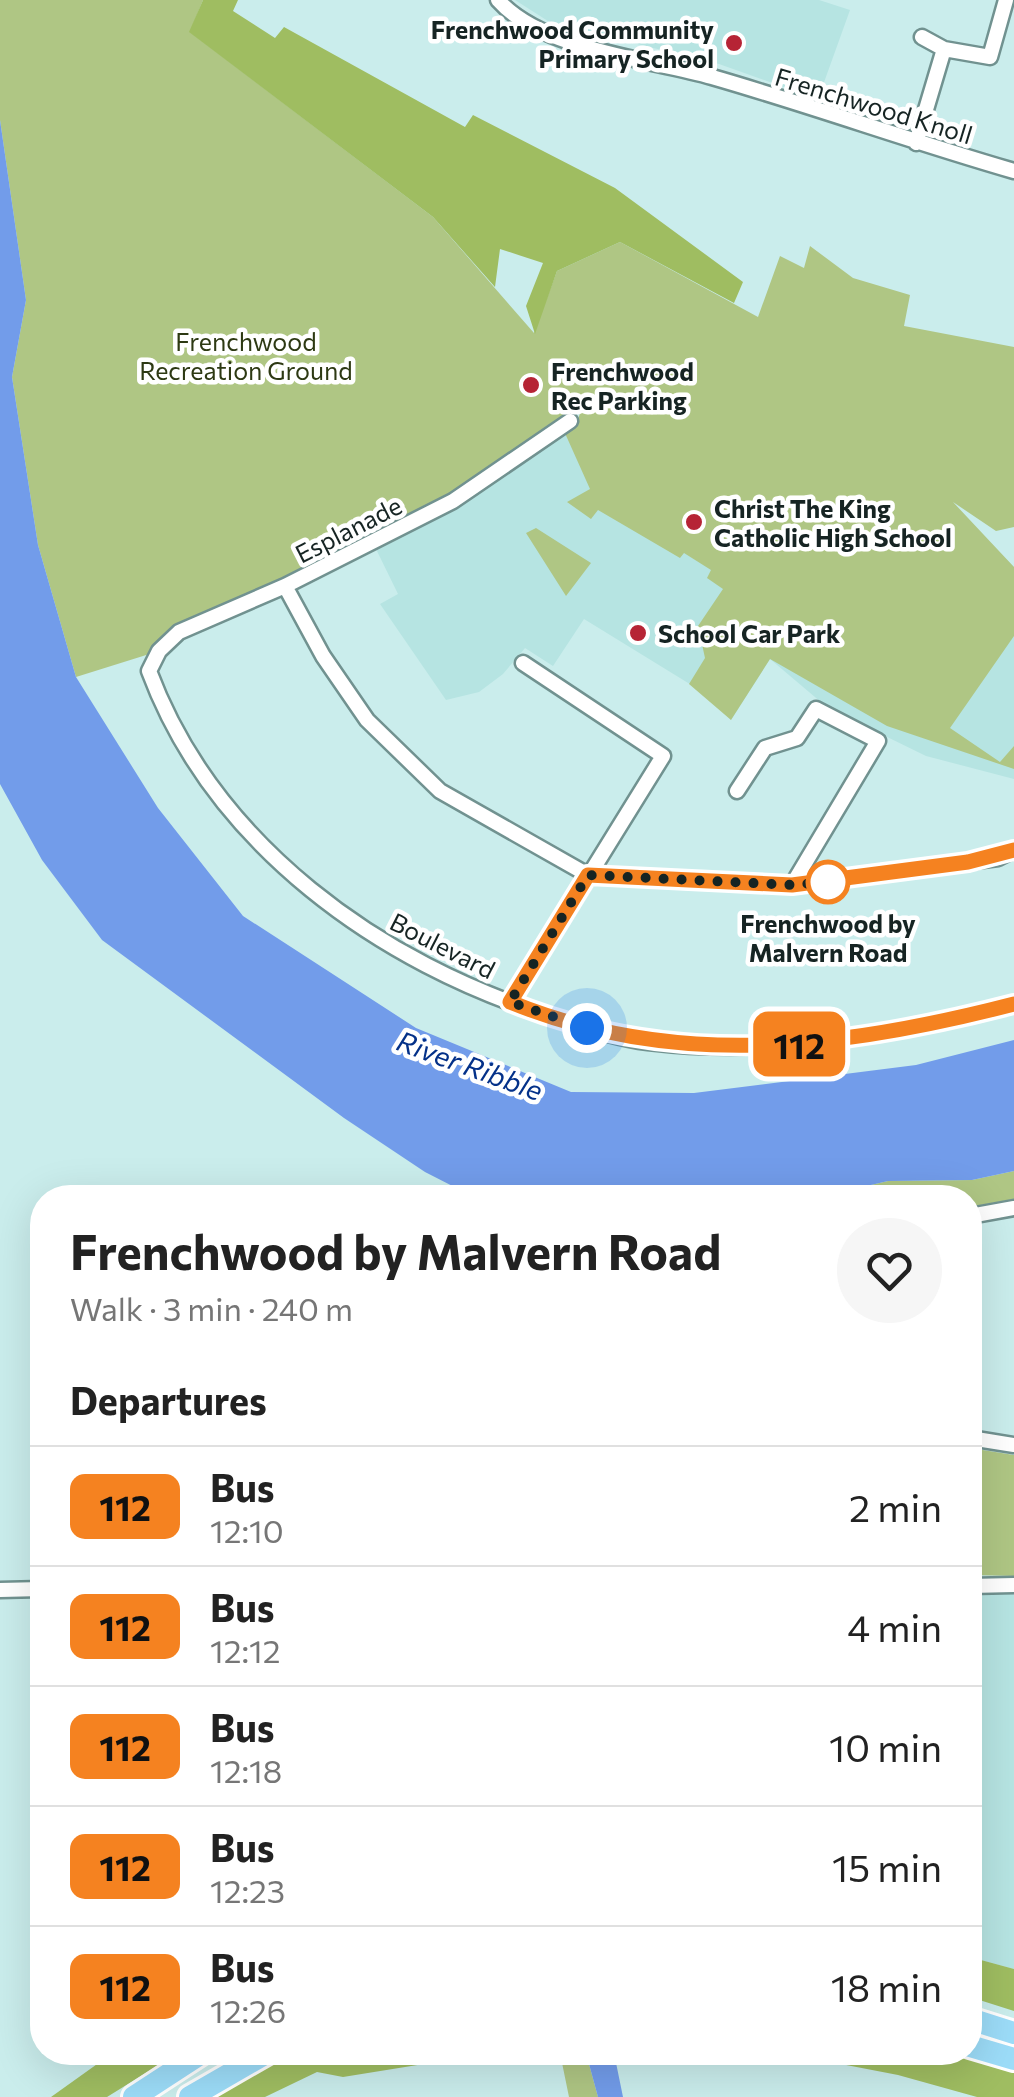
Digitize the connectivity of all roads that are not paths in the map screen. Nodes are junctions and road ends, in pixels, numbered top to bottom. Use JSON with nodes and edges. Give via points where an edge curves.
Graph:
{"nodes":[{"id":1,"x":498,"y":0,"type":"edge"},
{"id":2,"x":1006,"y":0,"type":"edge"},
{"id":3,"x":922,"y":36,"type":"dead end"},
{"id":4,"x":944,"y":49,"type":"junction"},
{"id":5,"x":916,"y":143,"type":"junction"},
{"id":6,"x":1014,"y":171,"type":"edge"},
{"id":7,"x":570,"y":421,"type":"dead end"},
{"id":8,"x":285,"y":586,"type":"junction"},
{"id":9,"x":523,"y":663,"type":"dead end"},
{"id":10,"x":148,"y":671,"type":"joint"},
{"id":11,"x":737,"y":790,"type":"dead end"},
{"id":12,"x":1014,"y":850,"type":"edge"},
{"id":13,"x":588,"y":875,"type":"junction"},
{"id":14,"x":792,"y":885,"type":"junction"},
{"id":15,"x":510,"y":1002,"type":"junction"},
{"id":16,"x":1014,"y":1004,"type":"edge"},
{"id":17,"x":1014,"y":1208,"type":"edge"},
{"id":18,"x":982,"y":1214,"type":"edge"},
{"id":19,"x":982,"y":1440,"type":"edge"},
{"id":20,"x":1014,"y":1445,"type":"edge"},
{"id":21,"x":1014,"y":1585,"type":"edge"},
{"id":22,"x":982,"y":1586,"type":"edge"},
{"id":23,"x":30,"y":1589,"type":"edge"},
{"id":24,"x":0,"y":1590,"type":"edge"},
{"id":25,"x":982,"y":2022,"type":"edge"},
{"id":26,"x":1014,"y":2033,"type":"edge"},
{"id":27,"x":982,"y":2050,"type":"edge"},
{"id":28,"x":1014,"y":2059,"type":"edge"},
{"id":29,"x":182,"y":2065,"type":"edge"},
{"id":30,"x":245,"y":2065,"type":"edge"},
{"id":31,"x":134,"y":2097,"type":"edge"},
{"id":32,"x":190,"y":2097,"type":"edge"}],
"edges":[{"from":1,"to":5,"type":"street","name":"Frenchwood Knoll","via":[[544,34],[714,78]]},
{"from":2,"to":4,"type":"street","via":[[990,56]]},
{"from":3,"to":4,"type":"street"},
{"from":4,"to":5,"type":"street"},
{"from":5,"to":6,"type":"street","name":"Frenchwood Knoll"},
{"from":7,"to":8,"type":"street","name":"Esplanade","via":[[453,501]]},
{"from":8,"to":10,"type":"street","name":"Esplanade","via":[[179,632]]},
{"from":8,"to":13,"type":"street","via":[[366,720],[440,791]]},
{"from":9,"to":13,"type":"street","via":[[663,756]]},
{"from":10,"to":15,"type":"street","name":"Boulevard","via":[[195,766],[290,872],[400,953]]},
{"from":11,"to":14,"type":"street","via":[[765,748],[797,738],[816,710],[878,741]]},
{"from":12,"to":14,"type":"street","via":[[879,877]]},
{"from":13,"to":14,"type":"street"},
{"from":13,"to":15,"type":"street"},
{"from":15,"to":16,"type":"street","name":"Boulevard","via":[[619,1038],[788,1046],[884,1035]]},
{"from":17,"to":18,"type":"street"},
{"from":19,"to":20,"type":"street"},
{"from":21,"to":22,"type":"street"},
{"from":23,"to":24,"type":"street"},
{"from":25,"to":26,"type":"highway"},
{"from":27,"to":28,"type":"highway"},
{"from":29,"to":31,"type":"highway"},
{"from":30,"to":32,"type":"highway"}]}
